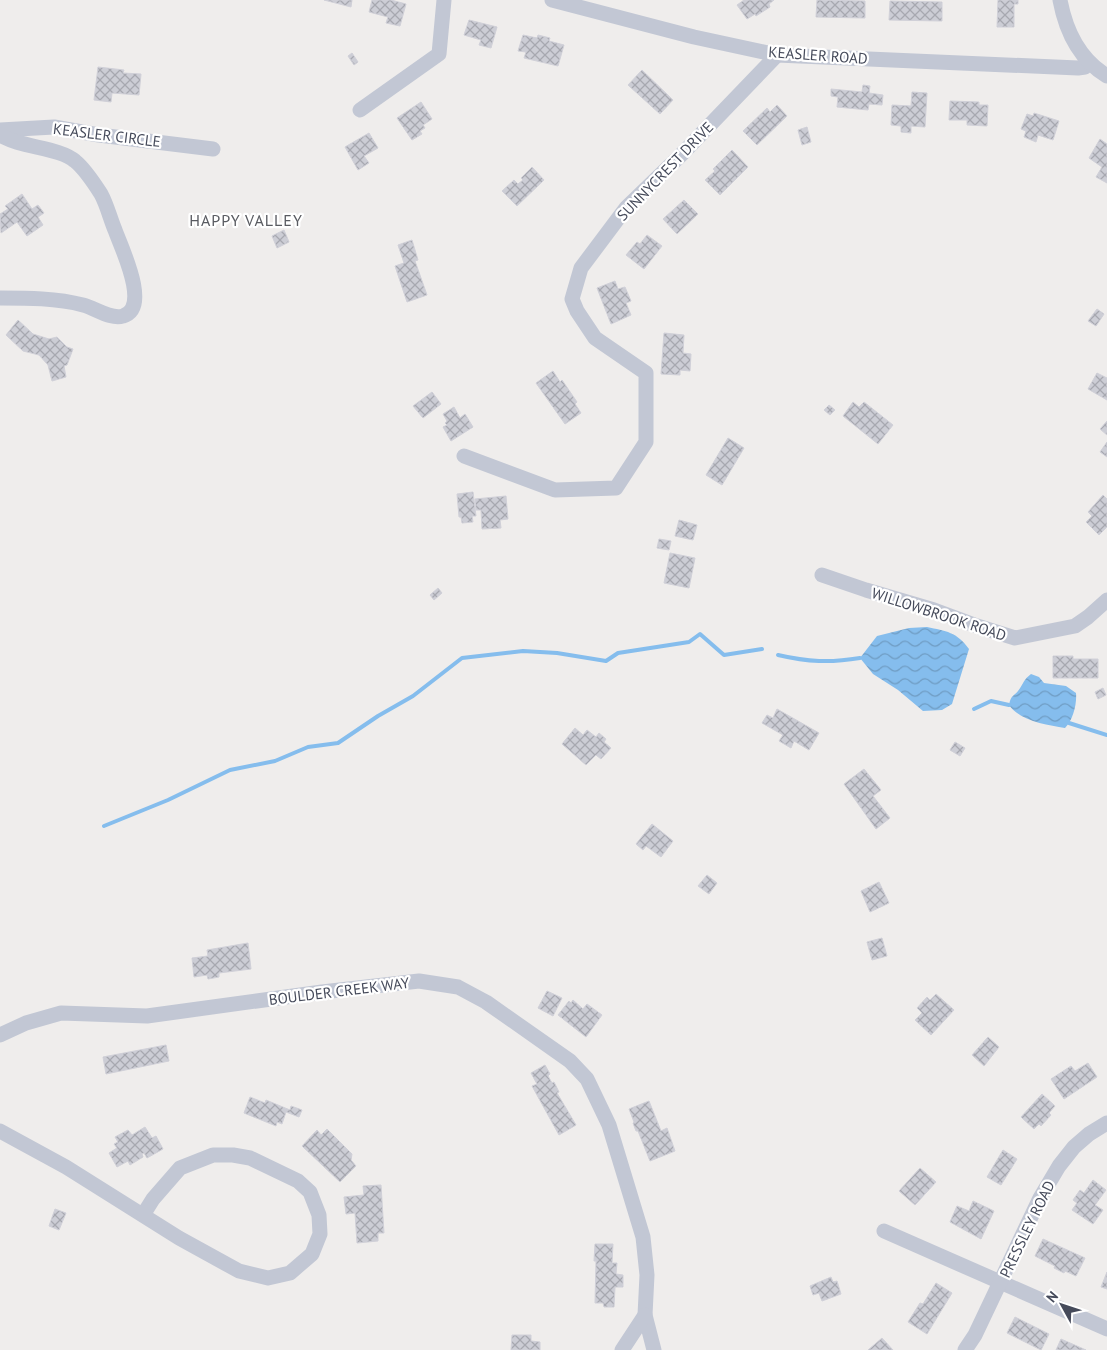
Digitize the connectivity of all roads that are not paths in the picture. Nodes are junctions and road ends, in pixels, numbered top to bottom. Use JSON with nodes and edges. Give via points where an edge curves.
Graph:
{"nodes":[{"id":1,"x":444,"y":0,"type":"edge"},
{"id":2,"x":552,"y":0,"type":"edge"},
{"id":3,"x":1060,"y":0,"type":"edge"},
{"id":4,"x":777,"y":55,"type":"junction"},
{"id":5,"x":1089,"y":63,"type":"junction"},
{"id":6,"x":1107,"y":76,"type":"edge"},
{"id":7,"x":360,"y":110,"type":"dead end"},
{"id":8,"x":0,"y":130,"type":"edge"},
{"id":9,"x":0,"y":135,"type":"edge"},
{"id":10,"x":213,"y":149,"type":"dead end"},
{"id":11,"x":0,"y":298,"type":"edge"},
{"id":12,"x":464,"y":456,"type":"dead end"},
{"id":13,"x":822,"y":575,"type":"dead end"},
{"id":14,"x":1107,"y":600,"type":"edge"},
{"id":15,"x":0,"y":1035,"type":"edge"},
{"id":16,"x":1107,"y":1123,"type":"edge"},
{"id":17,"x":0,"y":1131,"type":"edge"},
{"id":18,"x":143,"y":1215,"type":"junction"},
{"id":19,"x":884,"y":1231,"type":"dead end"},
{"id":20,"x":1000,"y":1283,"type":"junction"},
{"id":21,"x":645,"y":1315,"type":"junction"},
{"id":22,"x":1107,"y":1329,"type":"edge"},
{"id":23,"x":622,"y":1350,"type":"edge"},
{"id":24,"x":654,"y":1350,"type":"edge"},
{"id":25,"x":965,"y":1350,"type":"edge"}],
"edges":[{"from":1,"to":7,"type":"street","via":[[439,54]]},
{"from":2,"to":4,"type":"street","name":"KEASLER ROAD"},
{"from":3,"to":5,"type":"street","via":[[1072,40]]},
{"from":4,"to":5,"type":"street","name":"KEASLER ROAD","via":[[1078,68]]},
{"from":4,"to":12,"type":"street","name":"SUNNYCREST DRIVE","via":[[626,208],[581,268],[572,299],[577,311],[595,338],[646,373],[646,442],[616,488],[555,490]]},
{"from":5,"to":6,"type":"street"},
{"from":8,"to":10,"type":"street","name":"KEASLER CIRCLE","via":[[54,128]]},
{"from":9,"to":11,"type":"street","via":[[16,143],[62,154],[78,164],[102,195],[128,262],[135,298],[132,310],[120,317],[67,301]]},
{"from":13,"to":14,"type":"street","name":"WILLOWBROOK ROAD","via":[[1014,638],[1075,626]]},
{"from":15,"to":21,"type":"street","name":"BOULDER CREEK WAY","via":[[61,1013],[147,1016],[419,981],[458,987],[486,1002],[570,1061],[587,1079],[609,1125],[644,1237],[647,1275]]},
{"from":16,"to":20,"type":"street","name":"PRESSLEY ROAD","via":[[1074,1147],[1059,1166],[1040,1198]]},
{"from":17,"to":18,"type":"street"},
{"from":18,"to":18,"type":"street","via":[[239,1271],[268,1278],[290,1273],[312,1254],[320,1234],[319,1215],[310,1192],[298,1181],[250,1158],[233,1155],[213,1155],[180,1168]]},
{"from":19,"to":20,"type":"street"},
{"from":20,"to":22,"type":"street"},
{"from":20,"to":25,"type":"street","name":"PRESSLEY ROAD"},
{"from":21,"to":23,"type":"street"},
{"from":21,"to":24,"type":"street"}]}
